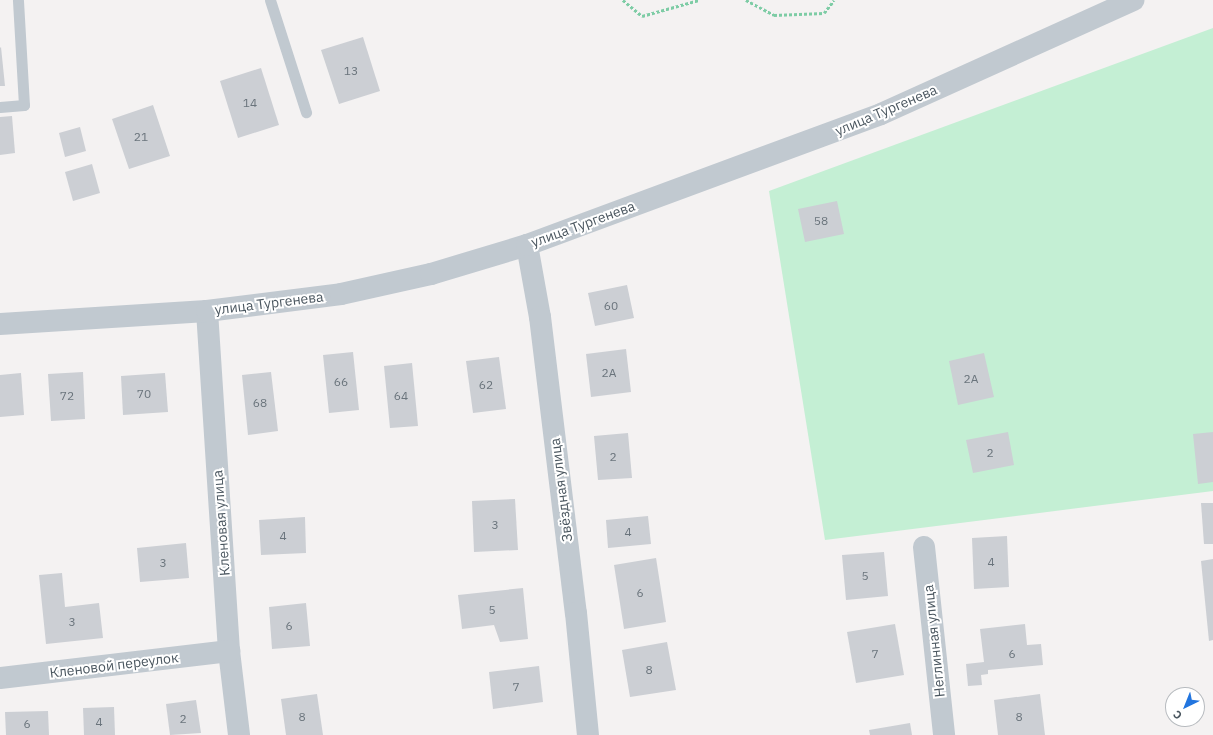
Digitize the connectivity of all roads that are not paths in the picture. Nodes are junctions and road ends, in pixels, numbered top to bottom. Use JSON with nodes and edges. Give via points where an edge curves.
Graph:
{"nodes":[{"id":1,"x":18,"y":0,"type":"edge"},
{"id":2,"x":270,"y":0,"type":"edge"},
{"id":3,"x":1133,"y":0,"type":"edge"},
{"id":4,"x":0,"y":107,"type":"edge"},
{"id":5,"x":306,"y":112,"type":"dead end"},
{"id":6,"x":527,"y":245,"type":"junction"},
{"id":7,"x":207,"y":311,"type":"junction"},
{"id":8,"x":0,"y":324,"type":"edge"},
{"id":9,"x":924,"y":547,"type":"dead end"},
{"id":10,"x":229,"y":651,"type":"junction"},
{"id":11,"x":0,"y":678,"type":"edge"},
{"id":12,"x":239,"y":735,"type":"edge"},
{"id":13,"x":588,"y":735,"type":"edge"},
{"id":14,"x":944,"y":735,"type":"edge"}],
"edges":[{"from":1,"to":4,"type":"lane","via":[[24,105]]},
{"from":2,"to":5,"type":"lane"},
{"from":3,"to":6,"type":"street","name":"улица Тургенева","via":[[881,114]]},
{"from":6,"to":7,"type":"street","name":"улица Тургенева","via":[[431,274],[341,294]]},
{"from":6,"to":13,"type":"street","name":"Звёздная улица","via":[[540,317]]},
{"from":7,"to":8,"type":"street","name":"улица Тургенева"},
{"from":7,"to":10,"type":"street","name":"Кленовая улица"},
{"from":9,"to":14,"type":"street","name":"Неглинная улица"},
{"from":10,"to":11,"type":"street","name":"Кленовой переулок"},
{"from":10,"to":12,"type":"street","name":"Кленовая улица"}]}
